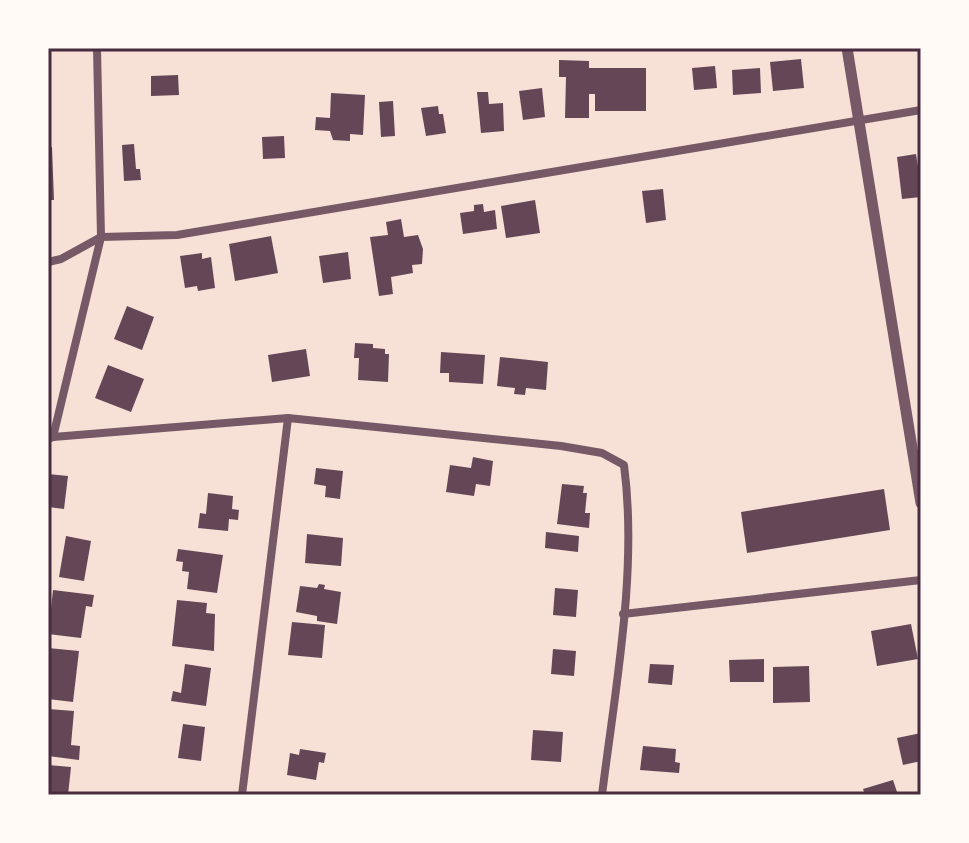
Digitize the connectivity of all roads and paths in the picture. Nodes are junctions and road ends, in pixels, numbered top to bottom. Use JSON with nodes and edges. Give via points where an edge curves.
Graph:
{"nodes":[{"id":1,"x":97,"y":48,"type":"edge"},
{"id":2,"x":847,"y":48,"type":"edge"},
{"id":3,"x":921,"y":110,"type":"edge"},
{"id":4,"x":860,"y":121,"type":"junction"},
{"id":5,"x":101,"y":237,"type":"junction"},
{"id":6,"x":48,"y":262,"type":"edge"},
{"id":7,"x":288,"y":418,"type":"junction"},
{"id":8,"x":50,"y":438,"type":"edge"},
{"id":9,"x":921,"y":503,"type":"edge"},
{"id":10,"x":921,"y":580,"type":"edge"},
{"id":11,"x":623,"y":614,"type":"junction"},
{"id":12,"x":242,"y":795,"type":"edge"},
{"id":13,"x":602,"y":795,"type":"edge"}],
"edges":[{"from":1,"to":5,"type":"street"},
{"from":2,"to":4,"type":"street"},
{"from":3,"to":4,"type":"street"},
{"from":4,"to":5,"type":"street","via":[[177,235]]},
{"from":4,"to":9,"type":"street"},
{"from":5,"to":6,"type":"street"},
{"from":5,"to":8,"type":"street"},
{"from":7,"to":8,"type":"street"},
{"from":7,"to":11,"type":"street","via":[[561,446],[602,453],[624,465],[629,505]]},
{"from":7,"to":12,"type":"street"},
{"from":10,"to":11,"type":"street"},
{"from":11,"to":13,"type":"street"}]}
